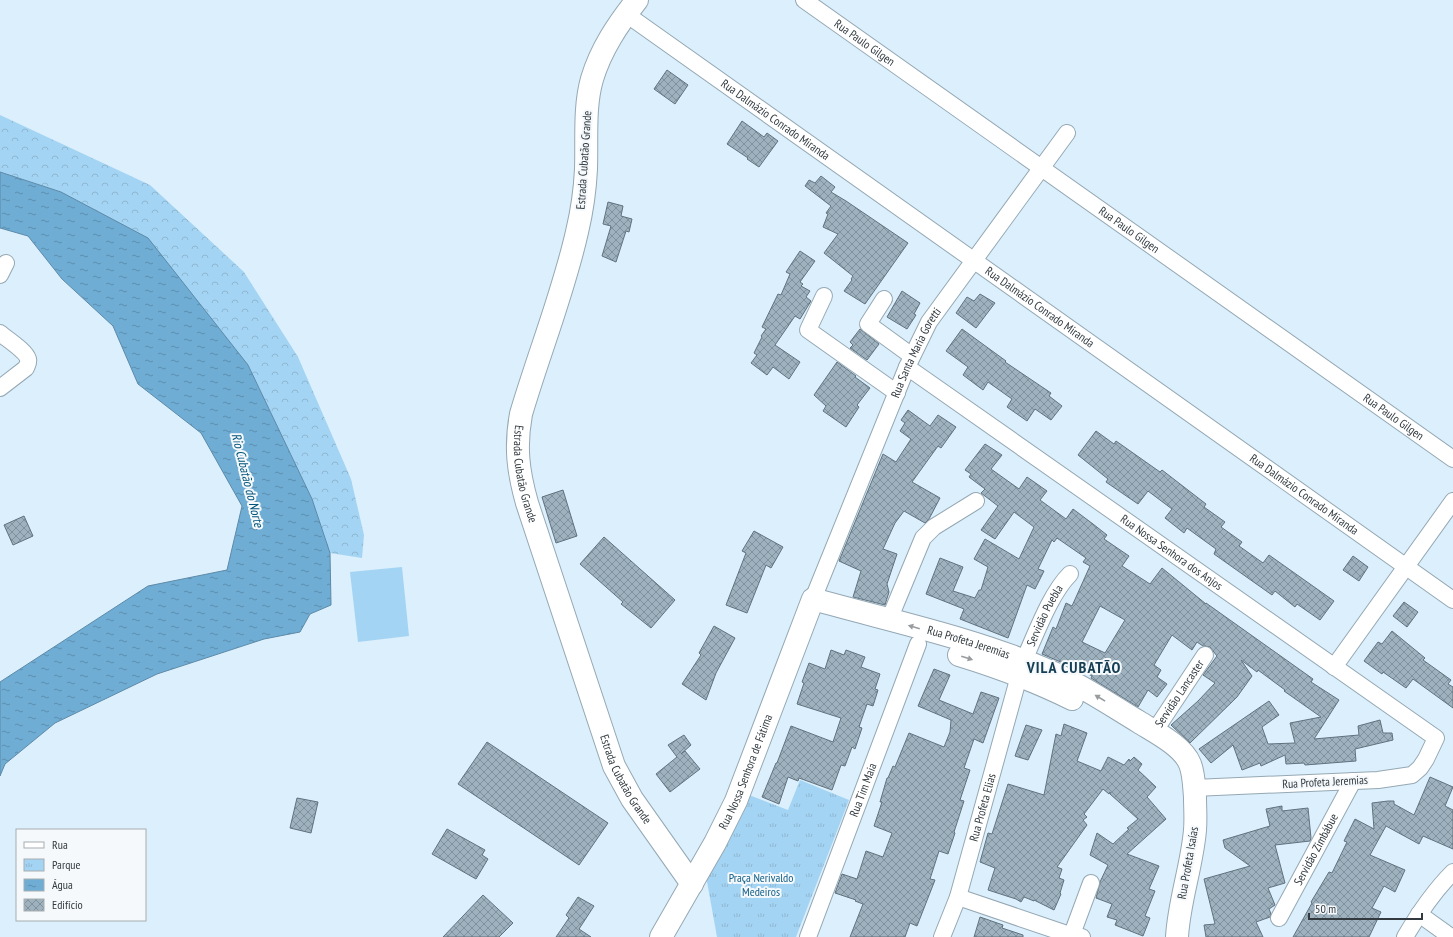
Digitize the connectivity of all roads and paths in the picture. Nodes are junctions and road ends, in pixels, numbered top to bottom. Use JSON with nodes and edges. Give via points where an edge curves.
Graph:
{"nodes":[{"id":1,"x":804,"y":0,"type":"edge"},
{"id":2,"x":631,"y":7,"type":"edge"},
{"id":3,"x":1066,"y":133,"type":"dead end"},
{"id":4,"x":1041,"y":168,"type":"junction"},
{"id":5,"x":974,"y":260,"type":"junction"},
{"id":6,"x":824,"y":296,"type":"dead end"},
{"id":7,"x":884,"y":299,"type":"dead end"},
{"id":8,"x":0,"y":333,"type":"edge"},
{"id":9,"x":910,"y":362,"type":"junction"},
{"id":10,"x":0,"y":388,"type":"edge"},
{"id":11,"x":897,"y":393,"type":"junction"},
{"id":12,"x":1453,"y":459,"type":"edge"},
{"id":13,"x":976,"y":501,"type":"dead end"},
{"id":14,"x":1453,"y":501,"type":"edge"},
{"id":15,"x":1406,"y":567,"type":"junction"},
{"id":16,"x":1070,"y":574,"type":"dead end"},
{"id":17,"x":1453,"y":600,"type":"edge"},
{"id":18,"x":810,"y":606,"type":"junction"},
{"id":19,"x":889,"y":620,"type":"junction"},
{"id":20,"x":918,"y":644,"type":"junction"},
{"id":21,"x":1205,"y":655,"type":"dead end"},
{"id":22,"x":1334,"y":667,"type":"junction"},
{"id":23,"x":1021,"y":668,"type":"junction"},
{"id":24,"x":1154,"y":732,"type":"junction"},
{"id":25,"x":1436,"y":738,"type":"joint"},
{"id":26,"x":1353,"y":781,"type":"junction"},
{"id":27,"x":1194,"y":788,"type":"junction"},
{"id":28,"x":1453,"y":872,"type":"edge"},
{"id":29,"x":1092,"y":883,"type":"dead end"},
{"id":30,"x":692,"y":884,"type":"junction"},
{"id":31,"x":958,"y":897,"type":"junction"},
{"id":32,"x":1419,"y":914,"type":"junction"},
{"id":33,"x":1279,"y":918,"type":"dead end"},
{"id":34,"x":1075,"y":936,"type":"edge"},
{"id":35,"x":661,"y":937,"type":"edge"},
{"id":36,"x":808,"y":937,"type":"edge"},
{"id":37,"x":942,"y":937,"type":"edge"},
{"id":38,"x":1177,"y":937,"type":"edge"},
{"id":39,"x":1405,"y":937,"type":"edge"},
{"id":40,"x":1451,"y":937,"type":"edge"}],
"edges":[{"from":1,"to":4,"type":"street","name":"Rua Paulo Gilgen"},
{"from":2,"to":5,"type":"street","name":"Rua Dalmázio Conrado Miranda"},
{"from":2,"to":30,"type":"street","name":"Estrada Cubatão Grande","via":[[603,50],[592,79],[588,103],[583,204],[570,260],[521,414],[518,430],[518,463],[527,503],[614,766],[632,799]]},
{"from":3,"to":4,"type":"street","name":"Rua Santa Maria Goretti"},
{"from":4,"to":5,"type":"street","name":"Rua Santa Maria Goretti"},
{"from":4,"to":12,"type":"street","name":"Rua Paulo Gilgen"},
{"from":5,"to":9,"type":"street","name":"Rua Santa Maria Goretti","via":[[929,322]]},
{"from":5,"to":15,"type":"street","name":"Rua Dalmázio Conrado Miranda"},
{"from":6,"to":11,"type":"street","via":[[808,330]]},
{"from":7,"to":9,"type":"street","name":"Rua Nossa Senhora dos Anjos","via":[[868,324]]},
{"from":8,"to":10,"type":"street","via":[[24,353],[28,358],[28,364]]},
{"from":9,"to":11,"type":"street","name":"Rua Santa Maria Goretti"},
{"from":9,"to":22,"type":"street","name":"Rua Nossa Senhora dos Anjos"},
{"from":11,"to":18,"type":"street","name":"Rua Santa Maria Goretti"},
{"from":13,"to":19,"type":"street","via":[[934,527],[923,538]]},
{"from":14,"to":15,"type":"street"},
{"from":15,"to":17,"type":"street","name":"Rua Dalmázio Conrado Miranda"},
{"from":15,"to":22,"type":"street"},
{"from":16,"to":23,"type":"street","name":"Servidão Puebla","via":[[1052,598]]},
{"from":18,"to":19,"type":"street","name":"Rua Profeta Jeremias"},
{"from":18,"to":20,"type":"street","name":"Rua Profeta Jeremias"},
{"from":18,"to":30,"type":"street","name":"Rua Nossa Senhora de Fátima","via":[[736,801]]},
{"from":23,"to":19,"type":"street","name":"Rua Profeta Jeremias","one_way":true,"via":[[964,641]]},
{"from":20,"to":23,"type":"street","name":"Rua Profeta Jeremias","one_way":true,"via":[[968,658]]},
{"from":20,"to":36,"type":"street","name":"Rua Tim Maia"},
{"from":21,"to":24,"type":"street","name":"Servidão Lancaster"},
{"from":22,"to":25,"type":"street","name":"Rua Nossa Senhora dos Anjos"},
{"from":24,"to":23,"type":"street","name":"Rua Profeta Jeremias","one_way":true,"via":[[1049,670]]},
{"from":23,"to":27,"type":"street","name":"Rua Profeta Jeremias","via":[[1052,689],[1081,703],[1143,741],[1171,762]]},
{"from":23,"to":31,"type":"street","name":"Rua Profeta Elias"},
{"from":24,"to":27,"type":"street","name":"Rua Profeta Jeremias","via":[[1180,751],[1190,762]]},
{"from":25,"to":26,"type":"street","name":"Rua Profeta Jeremias","via":[[1420,768],[1412,774]]},
{"from":26,"to":27,"type":"street","name":"Rua Profeta Jeremias"},
{"from":26,"to":33,"type":"street","name":"Servidão Zimbábue"},
{"from":27,"to":38,"type":"street","name":"Rua Profeta Isaías","via":[[1195,830],[1180,907]]},
{"from":28,"to":32,"type":"street"},
{"from":29,"to":34,"type":"street"},
{"from":30,"to":35,"type":"street","name":"Rua Nossa Senhora de Fátima"},
{"from":31,"to":34,"type":"street"},
{"from":31,"to":37,"type":"street","name":"Rua Profeta Elias"},
{"from":32,"to":39,"type":"street"},
{"from":32,"to":40,"type":"street"}]}
